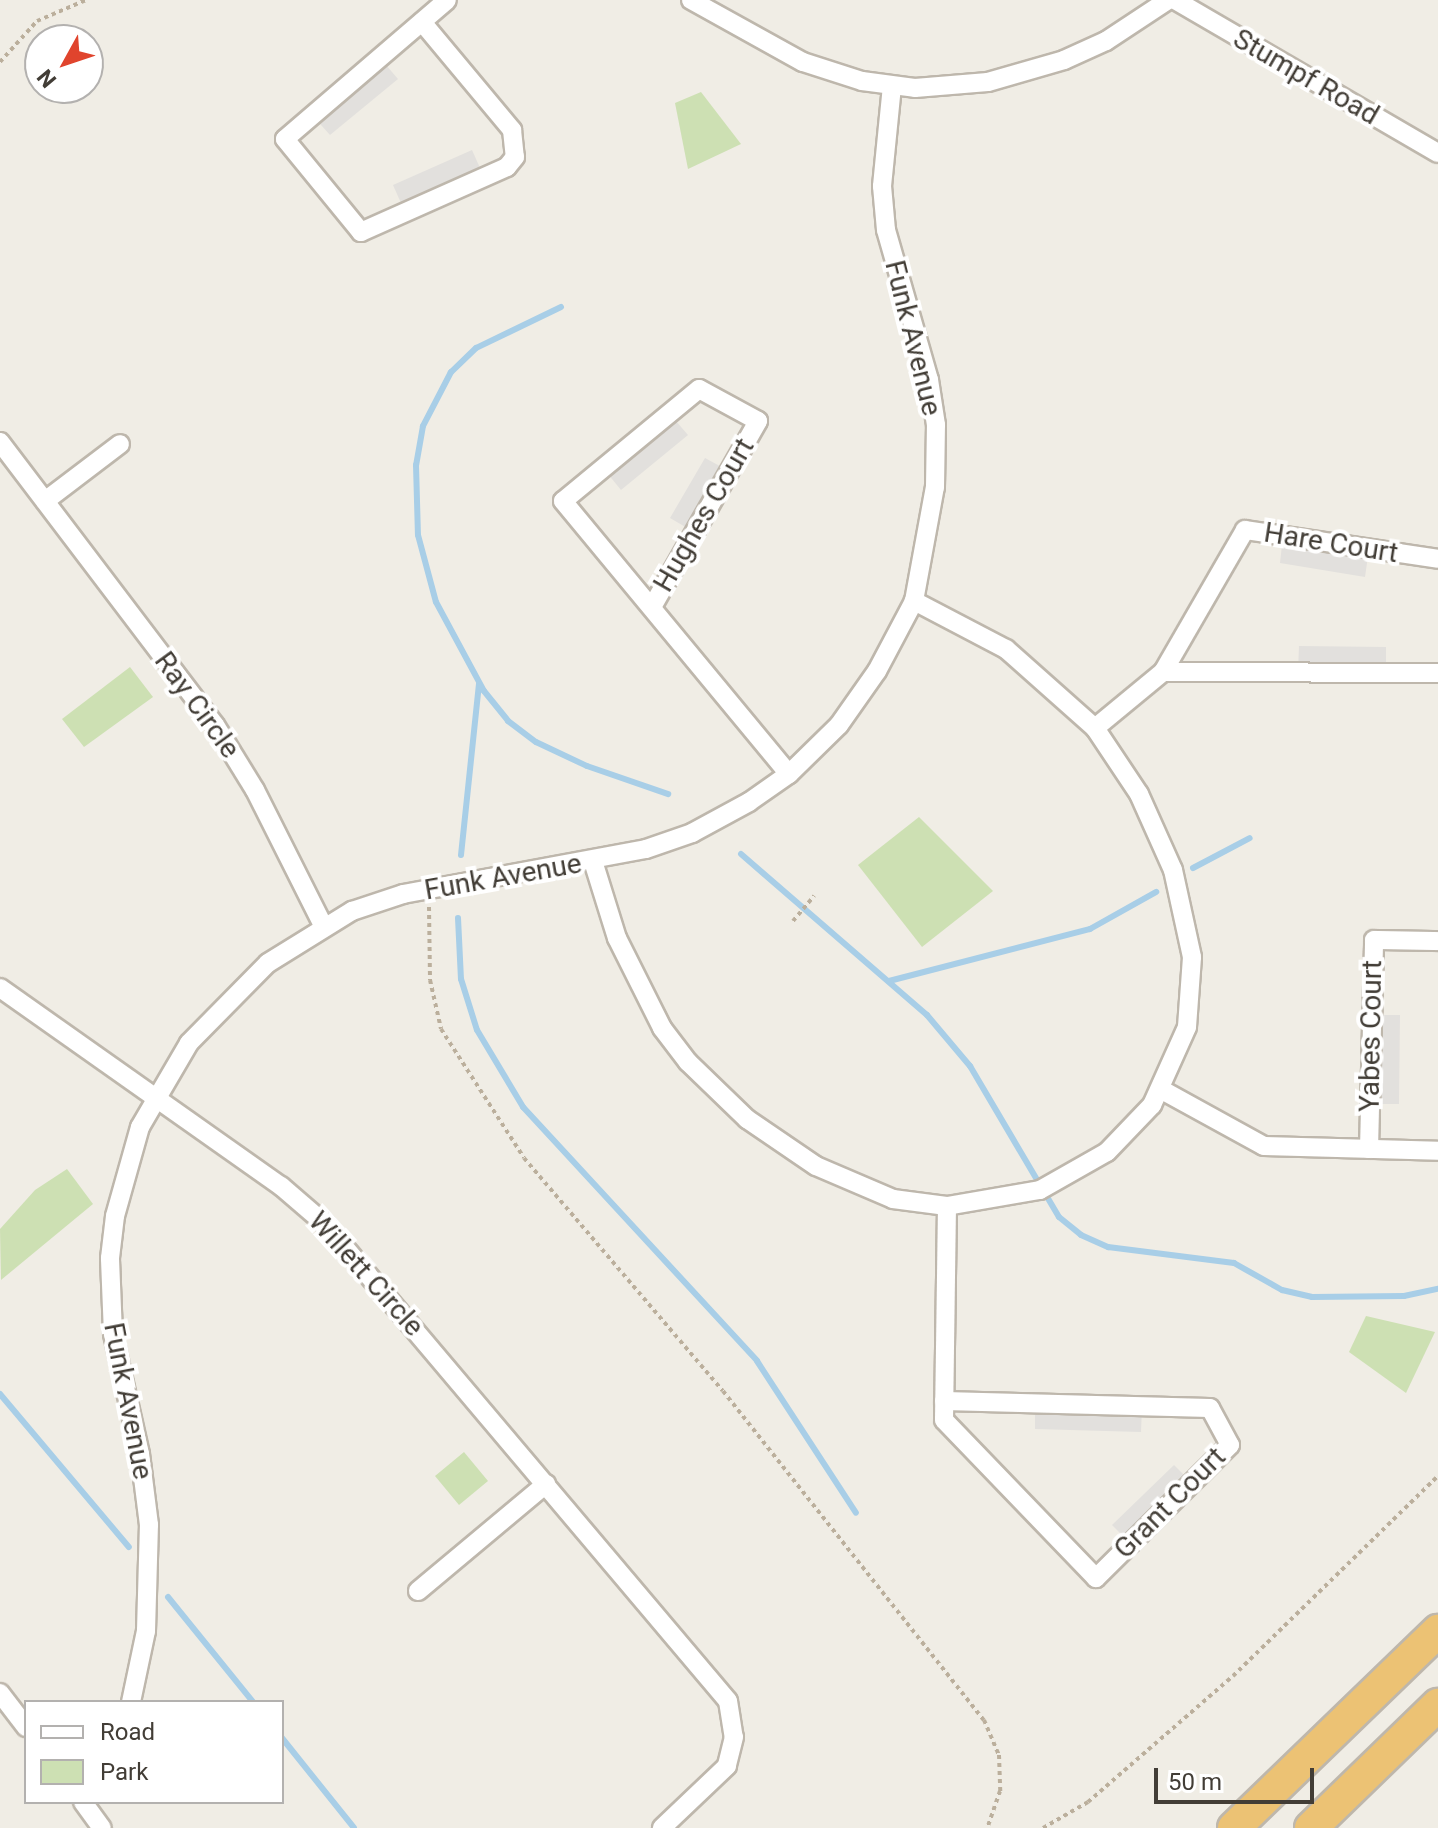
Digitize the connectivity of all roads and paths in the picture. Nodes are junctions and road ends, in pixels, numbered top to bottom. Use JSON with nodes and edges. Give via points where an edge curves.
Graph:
{"nodes":[{"id":1,"x":86,"y":0,"type":"edge"},
{"id":2,"x":447,"y":0,"type":"edge"},
{"id":3,"x":691,"y":0,"type":"edge"},
{"id":4,"x":1168,"y":0,"type":"edge"},
{"id":5,"x":1175,"y":0,"type":"edge"},
{"id":6,"x":422,"y":22,"type":"junction"},
{"id":7,"x":0,"y":62,"type":"edge"},
{"id":8,"x":892,"y":86,"type":"junction"},
{"id":9,"x":1438,"y":153,"type":"edge"},
{"id":10,"x":0,"y":442,"type":"edge"},
{"id":11,"x":120,"y":444,"type":"dead end"},
{"id":12,"x":45,"y":501,"type":"junction"},
{"id":13,"x":1438,"y":559,"type":"edge"},
{"id":14,"x":914,"y":601,"type":"junction"},
{"id":15,"x":652,"y":607,"type":"junction"},
{"id":16,"x":1163,"y":672,"type":"junction"},
{"id":17,"x":1438,"y":673,"type":"edge"},
{"id":18,"x":1095,"y":728,"type":"junction"},
{"id":19,"x":789,"y":774,"type":"junction"},
{"id":20,"x":593,"y":861,"type":"junction"},
{"id":21,"x":431,"y":889,"type":"junction"},
{"id":22,"x":814,"y":896,"type":"dead end"},
{"id":23,"x":793,"y":921,"type":"dead end"},
{"id":24,"x":323,"y":925,"type":"junction"},
{"id":25,"x":1438,"y":941,"type":"edge"},
{"id":26,"x":0,"y":988,"type":"edge"},
{"id":27,"x":1162,"y":1090,"type":"junction"},
{"id":28,"x":155,"y":1097,"type":"junction"},
{"id":29,"x":1369,"y":1149,"type":"junction"},
{"id":30,"x":1438,"y":1151,"type":"edge"},
{"id":31,"x":947,"y":1206,"type":"junction"},
{"id":32,"x":944,"y":1401,"type":"junction"},
{"id":33,"x":1438,"y":1476,"type":"edge"},
{"id":34,"x":546,"y":1484,"type":"junction"},
{"id":35,"x":418,"y":1591,"type":"dead end"},
{"id":36,"x":1438,"y":1631,"type":"edge"},
{"id":37,"x":0,"y":1693,"type":"edge"},
{"id":38,"x":131,"y":1700,"type":"edge"},
{"id":39,"x":1438,"y":1705,"type":"edge"},
{"id":40,"x":24,"y":1724,"type":"edge"},
{"id":41,"x":662,"y":1828,"type":"edge"},
{"id":42,"x":987,"y":1828,"type":"edge"},
{"id":43,"x":1043,"y":1828,"type":"edge"},
{"id":44,"x":1234,"y":1828,"type":"edge"},
{"id":45,"x":1311,"y":1828,"type":"edge"}],
"edges":[{"from":1,"to":7,"type":"path","via":[[37,21]]},
{"from":2,"to":6,"type":"street"},
{"from":3,"to":8,"type":"street","via":[[803,62]]},
{"from":4,"to":8,"type":"street","via":[[1087,51],[1032,71],[961,85]]},
{"from":5,"to":9,"type":"street","name":"Stumpf Road"},
{"from":6,"to":6,"type":"street","via":[[285,139],[361,232],[507,167],[515,157],[512,130]]},
{"from":8,"to":14,"type":"street","name":"Funk Avenue","via":[[882,186],[886,230],[929,380],[936,425],[935,487]]},
{"from":10,"to":12,"type":"street","name":"Ray Circle"},
{"from":11,"to":12,"type":"street"},
{"from":12,"to":24,"type":"street","name":"Ray Circle","via":[[215,725],[255,790]]},
{"from":13,"to":16,"type":"street","name":"Hare Court","via":[[1245,530]]},
{"from":14,"to":18,"type":"street","via":[[1006,649]]},
{"from":14,"to":19,"type":"street","name":"Funk Avenue","via":[[856,702]]},
{"from":15,"to":15,"type":"street","name":"Hughes Court","via":[[563,501],[699,389],[758,421]]},
{"from":15,"to":19,"type":"street","name":"Hughes Court"},
{"from":16,"to":17,"type":"street"},
{"from":16,"to":18,"type":"street","name":"Hare Court"},
{"from":18,"to":27,"type":"street","via":[[1154,820],[1187,926],[1191,1006]]},
{"from":19,"to":20,"type":"street","name":"Funk Avenue","via":[[692,833]]},
{"from":20,"to":21,"type":"street","name":"Funk Avenue"},
{"from":20,"to":31,"type":"street","via":[[617,938],[648,1003],[688,1062],[718,1093],[779,1143],[843,1179],[893,1199]]},
{"from":21,"to":24,"type":"street","name":"Funk Avenue","via":[[378,902]]},
{"from":21,"to":42,"type":"path","via":[[429,965],[441,1029],[524,1158],[723,1391],[984,1720],[999,1755],[1000,1791]]},
{"from":22,"to":23,"type":"path"},
{"from":24,"to":28,"type":"street","name":"Funk Avenue","via":[[238,988],[189,1043]]},
{"from":25,"to":29,"type":"street","name":"Yabes Court","via":[[1374,940]]},
{"from":26,"to":28,"type":"street"},
{"from":27,"to":29,"type":"street","name":"Yabes Court","via":[[1264,1146]]},
{"from":27,"to":31,"type":"street","via":[[1122,1138],[1076,1174],[1027,1194]]},
{"from":28,"to":34,"type":"street","name":"Willett Circle","via":[[281,1186],[325,1224]]},
{"from":28,"to":38,"type":"street","name":"Funk Avenue","via":[[126,1166],[110,1258],[113,1334],[140,1454],[149,1525],[146,1631]]},
{"from":29,"to":30,"type":"street","name":"Yabes Court"},
{"from":31,"to":32,"type":"street","name":"Grant Court"},
{"from":32,"to":32,"type":"street","name":"Grant Court","via":[[944,1420],[1096,1578],[1230,1445],[1210,1408]]},
{"from":33,"to":43,"type":"path","via":[[1233,1676],[1088,1802]]},
{"from":34,"to":35,"type":"street"},
{"from":34,"to":41,"type":"street","name":"Willett Circle","via":[[732,1711],[734,1737],[727,1766]]},
{"from":36,"to":44,"type":"highway"},
{"from":37,"to":40,"type":"street"},
{"from":39,"to":45,"type":"highway"}]}
